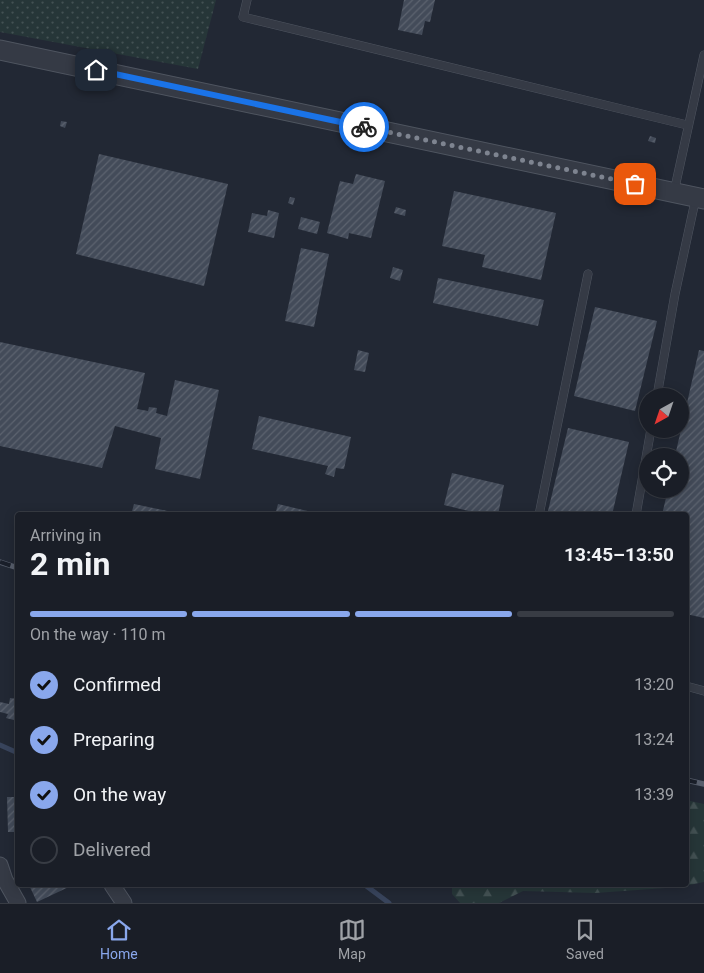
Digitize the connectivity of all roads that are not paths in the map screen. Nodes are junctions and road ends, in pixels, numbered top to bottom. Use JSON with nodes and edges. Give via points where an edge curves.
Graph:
{"nodes":[{"id":1,"x":247,"y":0,"type":"edge"},
{"id":2,"x":0,"y":51,"type":"edge"},
{"id":3,"x":704,"y":55,"type":"edge"},
{"id":4,"x":687,"y":125,"type":"junction"},
{"id":5,"x":674,"y":192,"type":"junction"},
{"id":6,"x":700,"y":198,"type":"edge"},
{"id":7,"x":588,"y":274,"type":"dead end"},
{"id":8,"x":658,"y":388,"type":"edge"},
{"id":9,"x":649,"y":438,"type":"edge"},
{"id":10,"x":540,"y":512,"type":"edge"},
{"id":11,"x":637,"y":512,"type":"edge"},
{"id":12,"x":689,"y":687,"type":"edge"},
{"id":13,"x":704,"y":691,"type":"edge"},
{"id":14,"x":0,"y":865,"type":"edge"},
{"id":15,"x":113,"y":887,"type":"edge"},
{"id":16,"x":18,"y":903,"type":"edge"},
{"id":17,"x":124,"y":903,"type":"edge"}],
"edges":[{"from":1,"to":4,"type":"lane","via":[[243,17]]},
{"from":2,"to":5,"type":"street"},
{"from":3,"to":4,"type":"lane"},
{"from":4,"to":5,"type":"lane"},
{"from":5,"to":6,"type":"street"},
{"from":6,"to":8,"type":"lane","via":[[675,294]]},
{"from":7,"to":10,"type":"lane"},
{"from":9,"to":11,"type":"lane"},
{"from":12,"to":13,"type":"lane"},
{"from":14,"to":16,"type":"street"},
{"from":15,"to":17,"type":"street"}]}
